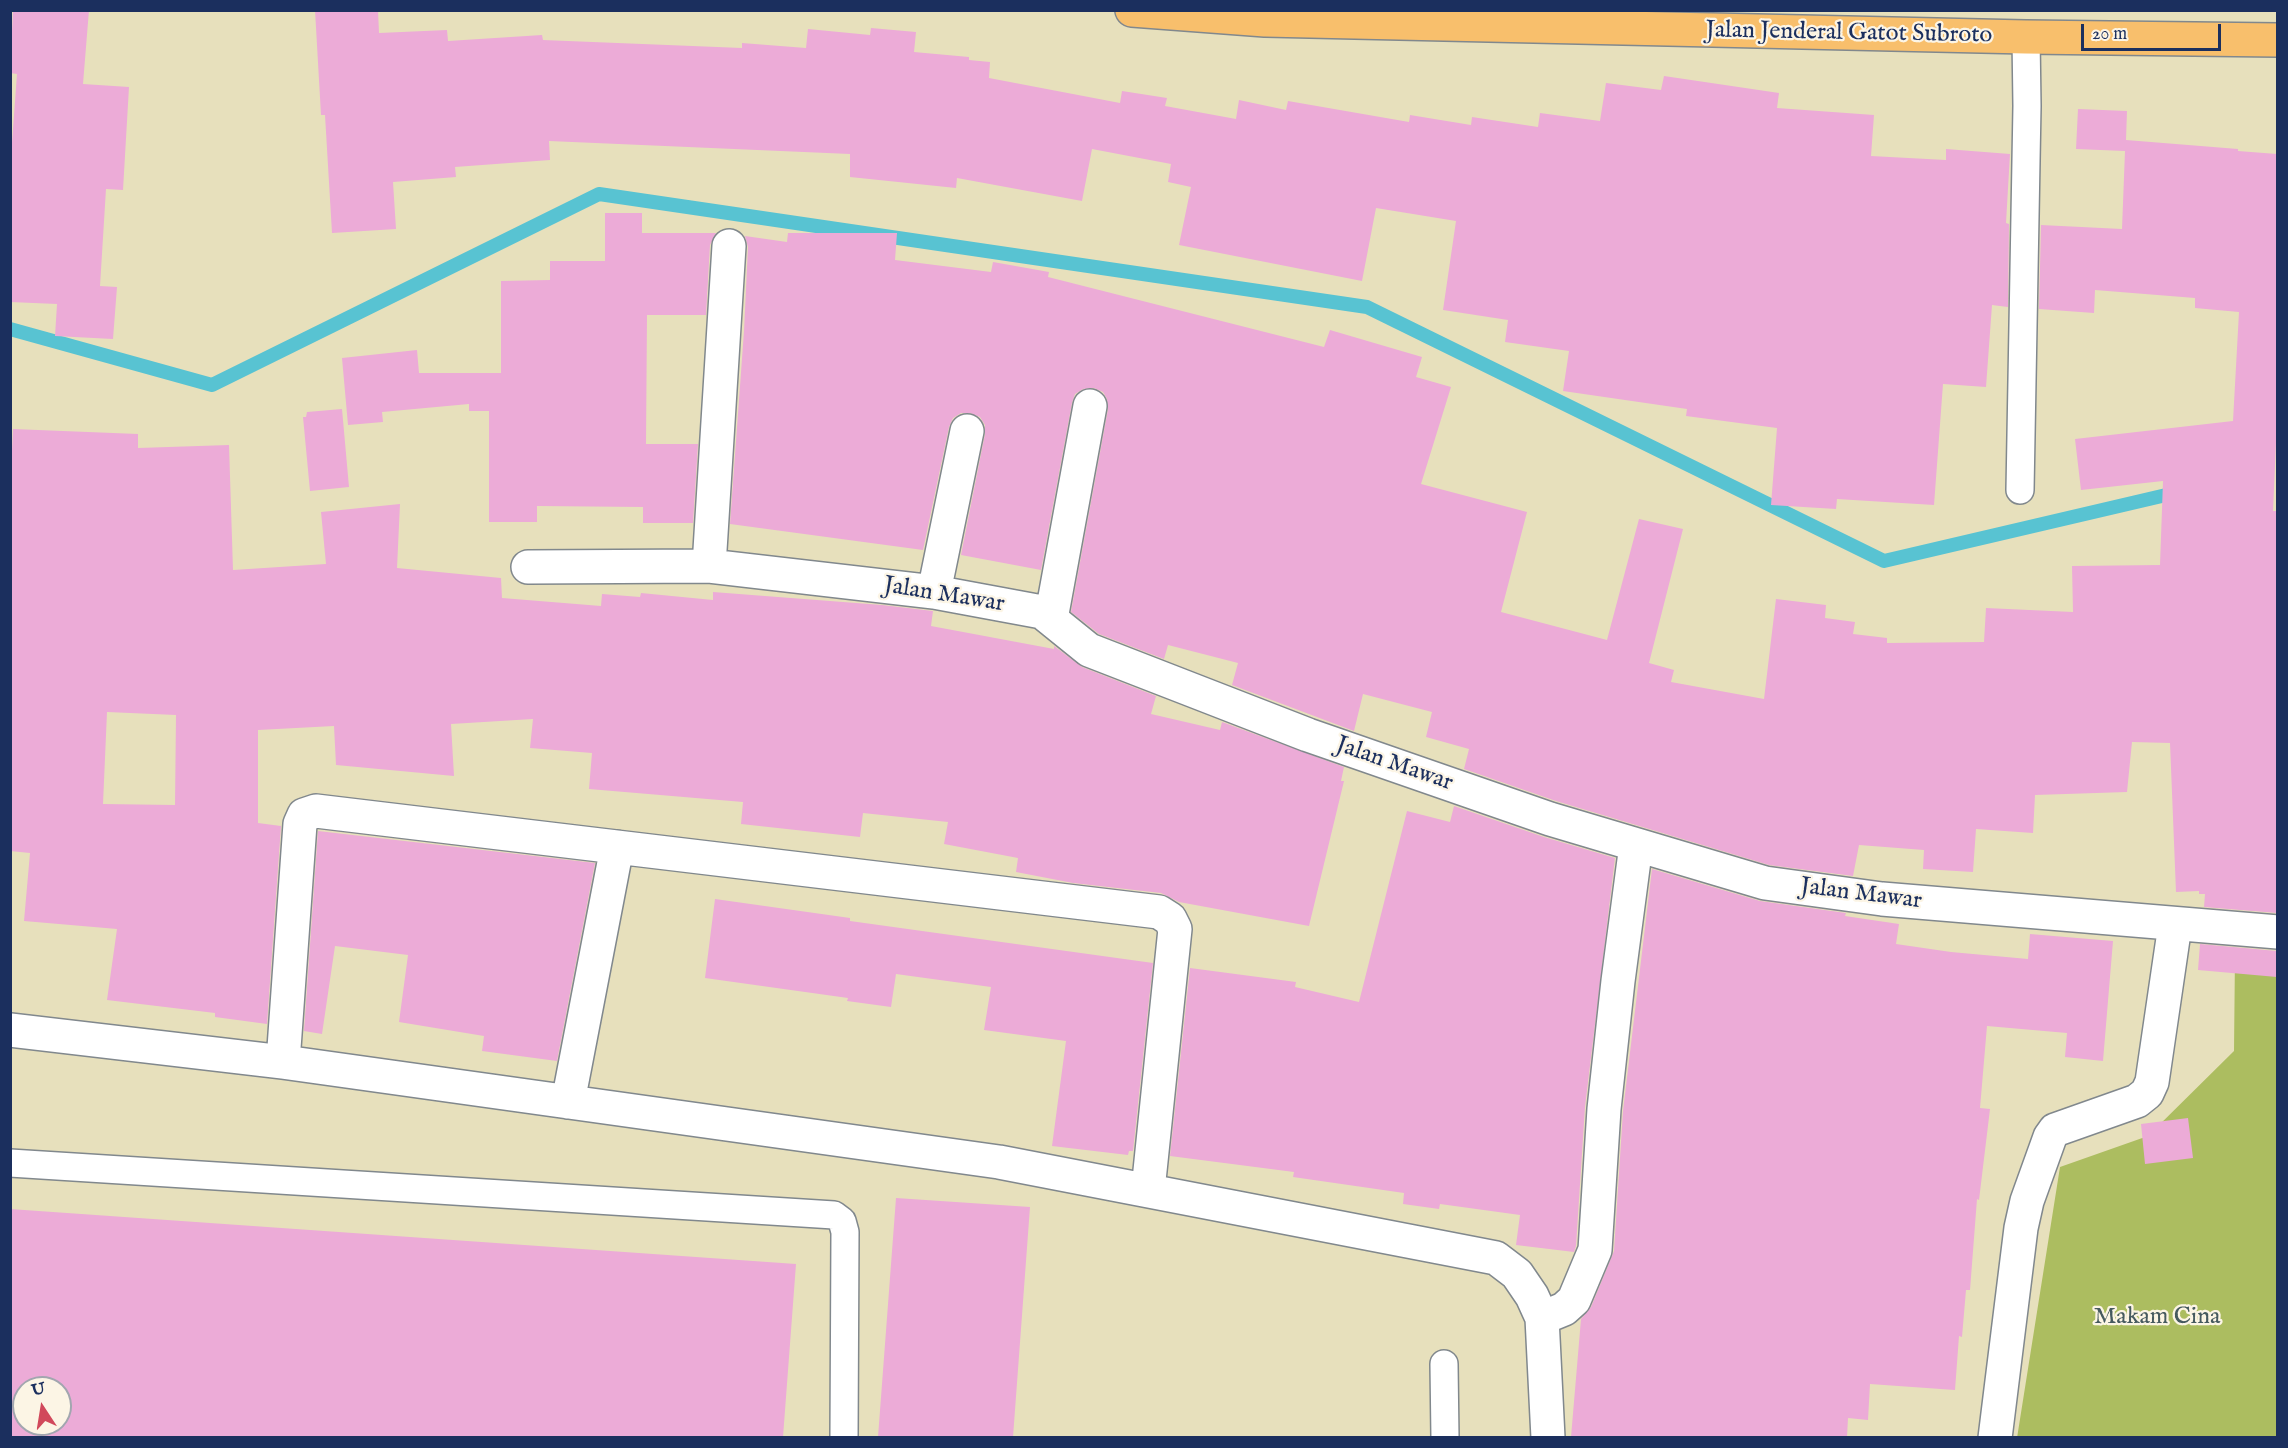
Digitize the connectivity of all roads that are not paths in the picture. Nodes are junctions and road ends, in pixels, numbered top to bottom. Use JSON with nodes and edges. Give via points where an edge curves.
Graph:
{"nodes":[{"id":1,"x":1132,"y":10,"type":"edge"},
{"id":2,"x":1644,"y":20,"type":"edge"},
{"id":3,"x":2026,"y":38,"type":"junction"},
{"id":4,"x":2277,"y":40,"type":"edge"},
{"id":5,"x":729,"y":246,"type":"dead end"},
{"id":6,"x":1090,"y":406,"type":"dead end"},
{"id":7,"x":967,"y":431,"type":"dead end"},
{"id":8,"x":2020,"y":490,"type":"dead end"},
{"id":9,"x":710,"y":566,"type":"junction"},
{"id":10,"x":528,"y":567,"type":"dead end"},
{"id":11,"x":934,"y":592,"type":"junction"},
{"id":12,"x":1051,"y":619,"type":"junction"},
{"id":13,"x":1636,"y":845,"type":"junction"},
{"id":14,"x":617,"y":847,"type":"junction"},
{"id":15,"x":2175,"y":925,"type":"junction"},
{"id":16,"x":2277,"y":932,"type":"edge"},
{"id":17,"x":10,"y":1030,"type":"edge"},
{"id":18,"x":283,"y":1062,"type":"junction"},
{"id":19,"x":568,"y":1102,"type":"junction"},
{"id":20,"x":10,"y":1163,"type":"edge"},
{"id":21,"x":1148,"y":1190,"type":"junction"},
{"id":22,"x":1542,"y":1318,"type":"junction"},
{"id":23,"x":1444,"y":1364,"type":"dead end"},
{"id":24,"x":844,"y":1437,"type":"edge"},
{"id":25,"x":1445,"y":1437,"type":"edge"},
{"id":26,"x":1548,"y":1437,"type":"edge"},
{"id":27,"x":1995,"y":1437,"type":"edge"}],
"edges":[{"from":1,"to":2,"type":"highway","name":"Jalan Jenderal Gatot Subroto","via":[[1265,20]]},
{"from":2,"to":3,"type":"highway","name":"Jalan Jenderal Gatot Subroto"},
{"from":3,"to":4,"type":"highway","name":"Jalan Jenderal Gatot Subroto"},
{"from":3,"to":8,"type":"lane"},
{"from":5,"to":9,"type":"street"},
{"from":6,"to":12,"type":"street"},
{"from":7,"to":11,"type":"street"},
{"from":9,"to":10,"type":"street","name":"Jalan Mawar"},
{"from":9,"to":11,"type":"street","name":"Jalan Mawar"},
{"from":11,"to":12,"type":"street","name":"Jalan Mawar","via":[[1042,612]]},
{"from":12,"to":13,"type":"street","name":"Jalan Mawar","via":[[1089,650],[1308,735]]},
{"from":13,"to":15,"type":"street","name":"Jalan Mawar","via":[[1766,883],[1882,899]]},
{"from":13,"to":22,"type":"street","via":[[1604,1109],[1595,1250],[1574,1300]]},
{"from":14,"to":18,"type":"street","via":[[316,811],[304,815],[300,824]]},
{"from":14,"to":19,"type":"street"},
{"from":14,"to":21,"type":"street","via":[[1159,912],[1170,919],[1175,929]]},
{"from":15,"to":16,"type":"street","name":"Jalan Mawar"},
{"from":15,"to":27,"type":"street","via":[[2152,1082],[2147,1093],[2137,1101],[2055,1130],[2026,1201]]},
{"from":17,"to":18,"type":"street"},
{"from":18,"to":19,"type":"street"},
{"from":19,"to":21,"type":"street","via":[[999,1162]]},
{"from":20,"to":24,"type":"lane","via":[[834,1215],[842,1221],[845,1232]]},
{"from":21,"to":22,"type":"street","via":[[1496,1258],[1517,1274]]},
{"from":22,"to":26,"type":"street"},
{"from":23,"to":25,"type":"lane"}]}
